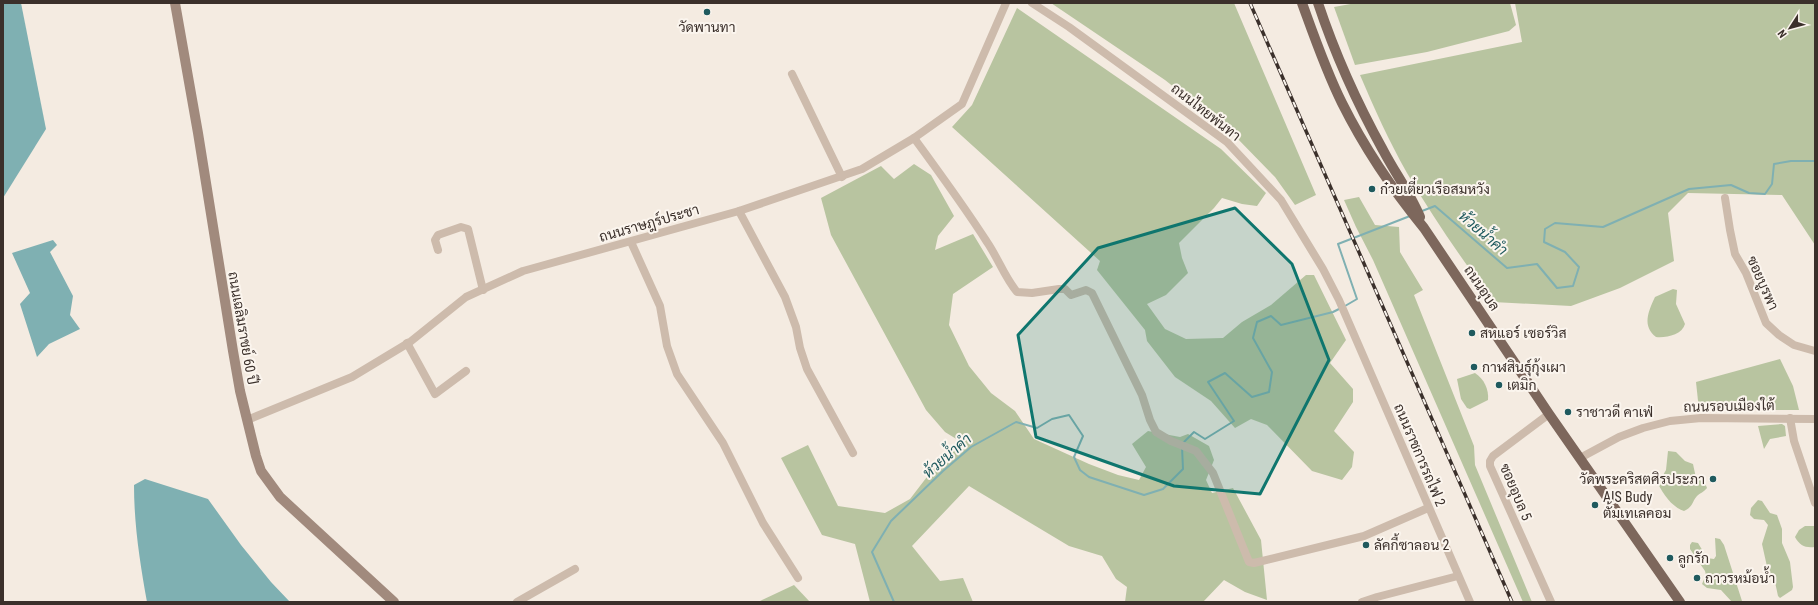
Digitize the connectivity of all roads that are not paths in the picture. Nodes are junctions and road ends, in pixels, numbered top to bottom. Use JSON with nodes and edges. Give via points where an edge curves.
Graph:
{"nodes":[{"id":1,"x":175,"y":3,"type":"edge"},
{"id":2,"x":1006,"y":3,"type":"edge"},
{"id":3,"x":1032,"y":3,"type":"edge"},
{"id":4,"x":1302,"y":3,"type":"edge"},
{"id":5,"x":1318,"y":3,"type":"edge"},
{"id":6,"x":792,"y":74,"type":"dead end"},
{"id":7,"x":914,"y":138,"type":"junction"},
{"id":8,"x":842,"y":177,"type":"junction"},
{"id":9,"x":1725,"y":198,"type":"dead end"},
{"id":10,"x":1410,"y":203,"type":"junction"},
{"id":11,"x":739,"y":211,"type":"junction"},
{"id":12,"x":631,"y":242,"type":"junction"},
{"id":13,"x":438,"y":250,"type":"dead end"},
{"id":14,"x":483,"y":290,"type":"junction"},
{"id":15,"x":1347,"y":319,"type":"joint"},
{"id":16,"x":407,"y":344,"type":"junction"},
{"id":17,"x":1815,"y":351,"type":"edge"},
{"id":18,"x":466,"y":371,"type":"dead end"},
{"id":19,"x":1550,"y":414,"type":"junction"},
{"id":20,"x":1790,"y":418,"type":"junction"},
{"id":21,"x":1815,"y":419,"type":"edge"},
{"id":22,"x":247,"y":420,"type":"junction"},
{"id":23,"x":853,"y":453,"type":"dead end"},
{"id":24,"x":1580,"y":458,"type":"junction"},
{"id":25,"x":1815,"y":503,"type":"edge"},
{"id":26,"x":1428,"y":508,"type":"junction"},
{"id":27,"x":575,"y":569,"type":"dead end"},
{"id":28,"x":1458,"y":576,"type":"junction"},
{"id":29,"x":798,"y":578,"type":"dead end"},
{"id":30,"x":394,"y":602,"type":"edge"},
{"id":31,"x":517,"y":602,"type":"edge"},
{"id":32,"x":1362,"y":602,"type":"edge"},
{"id":33,"x":1470,"y":602,"type":"edge"},
{"id":34,"x":1551,"y":602,"type":"edge"},
{"id":35,"x":1680,"y":602,"type":"edge"}],
"edges":[{"from":1,"to":22,"type":"street","name":"ถนนเฉลิมราชย์ 60 ปี","via":[[224,302]]},
{"from":2,"to":7,"type":"street","name":"ถนนราษฎร์ประชา","via":[[962,104]]},
{"from":3,"to":15,"type":"street","name":"ถนนไทยพันทา","via":[[1228,142],[1281,200],[1323,269]]},
{"from":4,"to":10,"type":"main road","via":[[1341,102],[1373,159]]},
{"from":5,"to":10,"type":"main road","via":[[1355,98]]},
{"from":6,"to":8,"type":"street"},
{"from":7,"to":8,"type":"street","name":"ถนนราษฎร์ประชา","via":[[862,169]]},
{"from":7,"to":26,"type":"street","via":[[988,242],[1011,285],[1018,292],[1065,289],[1071,295],[1086,290],[1092,293],[1142,395],[1156,432],[1196,451],[1213,473],[1249,562],[1254,563],[1364,536]]},
{"from":8,"to":11,"type":"street","name":"ถนนราษฎร์ประชา"},
{"from":9,"to":17,"type":"street","name":"ซอยบูรพา","via":[[1735,254],[1746,273],[1766,323],[1794,345]]},
{"from":10,"to":19,"type":"main road","name":"ถนนอุบล","via":[[1424,228]]},
{"from":11,"to":12,"type":"street","name":"ถนนราษฎร์ประชา"},
{"from":11,"to":23,"type":"street","via":[[785,297],[807,369]]},
{"from":12,"to":14,"type":"street","name":"ถนนราษฎร์ประชา","via":[[524,271]]},
{"from":12,"to":29,"type":"street","via":[[660,306],[667,346],[677,374],[723,443],[763,523]]},
{"from":13,"to":14,"type":"street","via":[[438,234],[461,227],[468,229]]},
{"from":14,"to":16,"type":"street","name":"ถนนราษฎร์ประชา","via":[[466,297]]},
{"from":15,"to":26,"type":"street","name":"ถนนราชการรถไฟ 2"},
{"from":16,"to":18,"type":"street","via":[[435,394]]},
{"from":16,"to":22,"type":"street","name":"ถนนราษฎร์ประชา","via":[[352,377]]},
{"from":19,"to":24,"type":"main road","name":"ถนนอุบล"},
{"from":19,"to":34,"type":"street","name":"ซอยอุบล 5","via":[[1493,456],[1490,461],[1492,471]]},
{"from":20,"to":21,"type":"street","name":"ถนนรอบเมืองใต้"},
{"from":20,"to":24,"type":"street","name":"ถนนรอบเมืองใต้","via":[[1701,418],[1670,421],[1619,437]]},
{"from":20,"to":25,"type":"street","via":[[1798,454]]},
{"from":22,"to":30,"type":"street","name":"ถนนเฉลิมราชย์ 60 ปี","via":[[261,471],[280,497]]},
{"from":24,"to":35,"type":"main road","name":"ถนนอุบล"},
{"from":26,"to":28,"type":"street","name":"ถนนราชการรถไฟ 2"},
{"from":27,"to":31,"type":"street"},
{"from":28,"to":32,"type":"street"},
{"from":28,"to":33,"type":"street","name":"ถนนราชการรถไฟ 2"}]}
